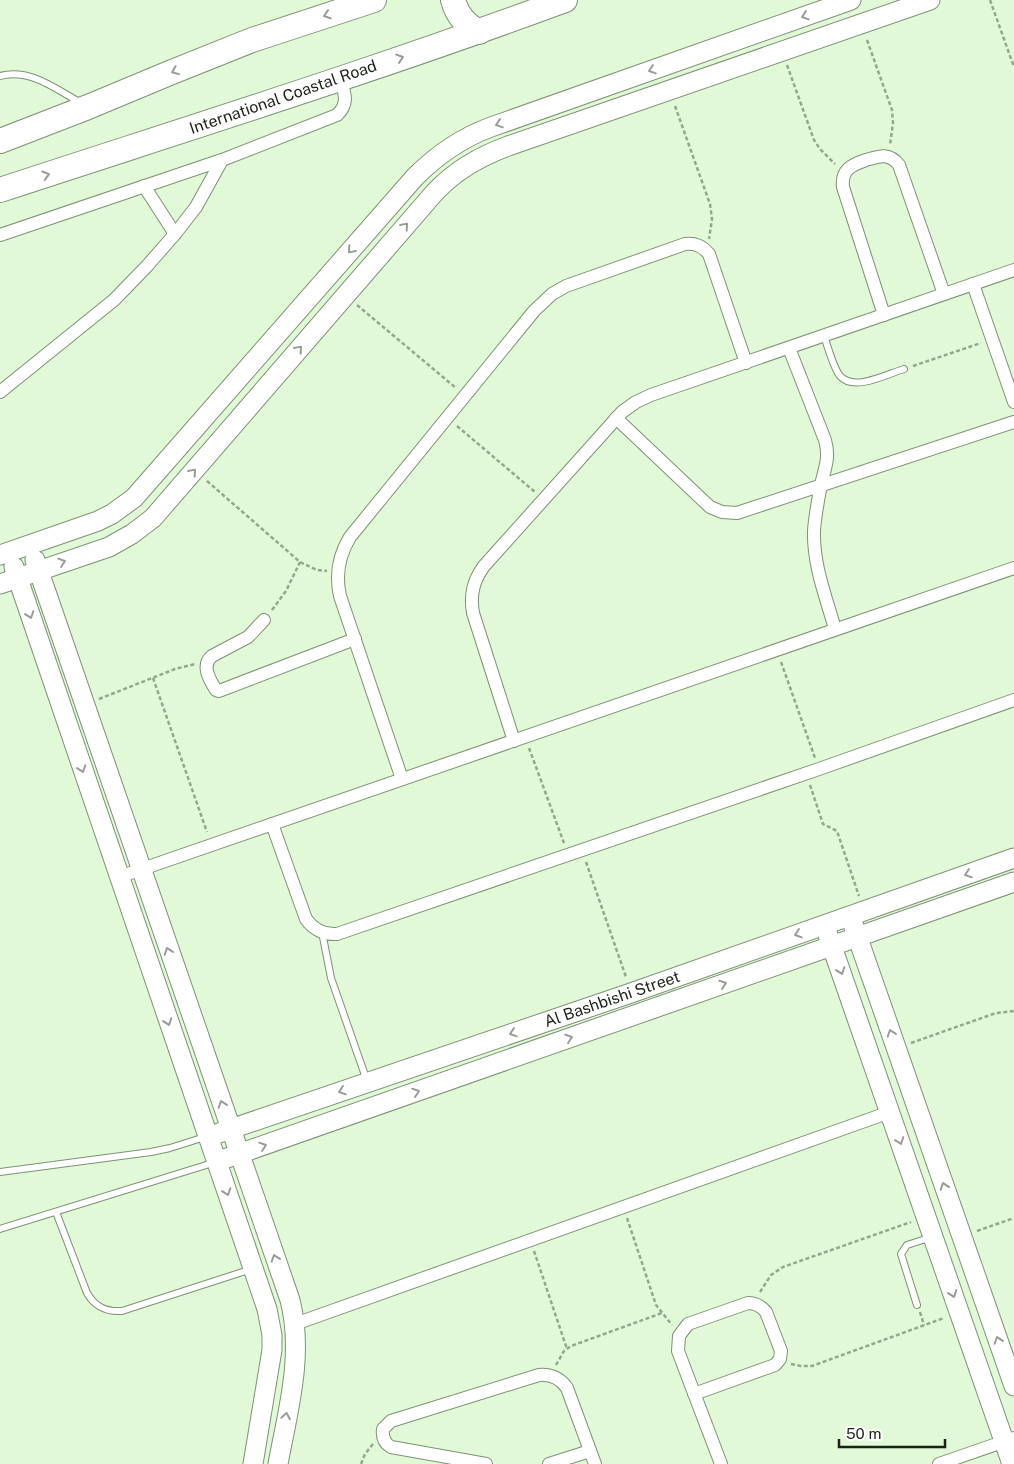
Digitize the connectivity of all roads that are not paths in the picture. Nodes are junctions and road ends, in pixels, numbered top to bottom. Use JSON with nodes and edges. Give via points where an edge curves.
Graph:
{"nodes":[{"id":1,"x":374,"y":0,"type":"edge"},
{"id":2,"x":453,"y":0,"type":"edge"},
{"id":3,"x":565,"y":0,"type":"edge"},
{"id":4,"x":851,"y":0,"type":"edge"},
{"id":5,"x":930,"y":0,"type":"edge"},
{"id":6,"x":479,"y":32,"type":"junction"},
{"id":7,"x":0,"y":76,"type":"edge"},
{"id":8,"x":340,"y":78,"type":"junction"},
{"id":9,"x":88,"y":107,"type":"junction"},
{"id":10,"x":0,"y":140,"type":"edge"},
{"id":11,"x":222,"y":160,"type":"junction"},
{"id":12,"x":144,"y":186,"type":"junction"},
{"id":13,"x":0,"y":190,"type":"edge"},
{"id":14,"x":176,"y":234,"type":"junction"},
{"id":15,"x":0,"y":235,"type":"edge"},
{"id":16,"x":1014,"y":270,"type":"edge"},
{"id":17,"x":973,"y":284,"type":"junction"},
{"id":18,"x":944,"y":294,"type":"junction"},
{"id":19,"x":884,"y":315,"type":"junction"},
{"id":20,"x":824,"y":336,"type":"junction"},
{"id":21,"x":789,"y":348,"type":"junction"},
{"id":22,"x":746,"y":362,"type":"junction"},
{"id":23,"x":904,"y":369,"type":"road end"},
{"id":24,"x":0,"y":392,"type":"edge"},
{"id":25,"x":1014,"y":402,"type":"edge"},
{"id":26,"x":616,"y":418,"type":"junction"},
{"id":27,"x":1014,"y":422,"type":"edge"},
{"id":28,"x":821,"y":486,"type":"junction"},
{"id":29,"x":29,"y":544,"type":"junction"},
{"id":30,"x":4,"y":553,"type":"edge"},
{"id":31,"x":1014,"y":568,"type":"edge"},
{"id":32,"x":38,"y":571,"type":"junction"},
{"id":33,"x":9,"y":581,"type":"edge"},
{"id":34,"x":264,"y":620,"type":"road end"},
{"id":35,"x":835,"y":629,"type":"junction"},
{"id":36,"x":355,"y":639,"type":"junction"},
{"id":37,"x":1014,"y":700,"type":"edge"},
{"id":38,"x":520,"y":739,"type":"junction"},
{"id":39,"x":402,"y":779,"type":"junction"},
{"id":40,"x":272,"y":824,"type":"junction"},
{"id":41,"x":1014,"y":858,"type":"edge"},
{"id":42,"x":140,"y":870,"type":"junction"},
{"id":43,"x":118,"y":877,"type":"junction"},
{"id":44,"x":1014,"y":882,"type":"edge"},
{"id":45,"x":857,"y":913,"type":"junction"},
{"id":46,"x":824,"y":925,"type":"junction"},
{"id":47,"x":322,"y":932,"type":"junction"},
{"id":48,"x":858,"y":936,"type":"junction"},
{"id":49,"x":832,"y":946,"type":"junction"},
{"id":50,"x":367,"y":1082,"type":"junction"},
{"id":51,"x":375,"y":1106,"type":"junction"},
{"id":52,"x":890,"y":1112,"type":"junction"},
{"id":53,"x":231,"y":1129,"type":"junction"},
{"id":54,"x":208,"y":1136,"type":"junction"},
{"id":55,"x":240,"y":1154,"type":"junction"},
{"id":56,"x":217,"y":1162,"type":"junction"},
{"id":57,"x":0,"y":1172,"type":"edge"},
{"id":58,"x":56,"y":1212,"type":"junction"},
{"id":59,"x":0,"y":1229,"type":"edge"},
{"id":60,"x":933,"y":1237,"type":"junction"},
{"id":61,"x":253,"y":1268,"type":"junction"},
{"id":62,"x":918,"y":1305,"type":"dead end"},
{"id":63,"x":295,"y":1324,"type":"junction"},
{"id":64,"x":1014,"y":1386,"type":"edge"},
{"id":65,"x":694,"y":1394,"type":"junction"},
{"id":66,"x":1009,"y":1440,"type":"edge"},
{"id":67,"x":590,"y":1451,"type":"junction"},
{"id":68,"x":253,"y":1464,"type":"edge"},
{"id":69,"x":278,"y":1464,"type":"edge"},
{"id":70,"x":486,"y":1464,"type":"edge"},
{"id":71,"x":549,"y":1464,"type":"edge"},
{"id":72,"x":595,"y":1464,"type":"edge"},
{"id":73,"x":721,"y":1464,"type":"edge"},
{"id":74,"x":939,"y":1464,"type":"edge"},
{"id":75,"x":1012,"y":1464,"type":"edge"}],
"edges":[{"from":1,"to":9,"type":"highway","one_way":true,"via":[[220,52]]},
{"from":2,"to":6,"type":"highway","via":[[461,18]]},
{"from":3,"to":6,"type":"highway","name":"International Coastal Road"},
{"from":4,"to":29,"type":"street","one_way":true,"via":[[491,127],[457,142],[416,177],[134,498],[112,514]]},
{"from":32,"to":5,"type":"street","one_way":true,"via":[[109,547],[132,534],[161,509],[435,192],[474,160]]},
{"from":8,"to":6,"type":"highway","name":"International Coastal Road","one_way":true},
{"from":7,"to":9,"type":"lane","via":[[16,74],[39,79]]},
{"from":8,"to":11,"type":"street","via":[[346,98],[337,115]]},
{"from":13,"to":8,"type":"highway","name":"International Coastal Road","one_way":true},
{"from":9,"to":10,"type":"highway"},
{"from":11,"to":12,"type":"street"},
{"from":11,"to":14,"type":"street","via":[[196,207]]},
{"from":12,"to":14,"type":"street"},
{"from":12,"to":15,"type":"street"},
{"from":14,"to":24,"type":"street","via":[[114,300]]},
{"from":16,"to":17,"type":"street"},
{"from":17,"to":18,"type":"street"},
{"from":17,"to":25,"type":"street"},
{"from":18,"to":19,"type":"street"},
{"from":18,"to":19,"type":"street","via":[[899,165],[894,159],[882,155],[852,164],[843,176],[843,187]]},
{"from":19,"to":20,"type":"street"},
{"from":20,"to":21,"type":"street"},
{"from":20,"to":23,"type":"lane","via":[[838,372],[848,382],[861,384]]},
{"from":21,"to":22,"type":"street"},
{"from":21,"to":28,"type":"street","via":[[829,453]]},
{"from":22,"to":26,"type":"street","via":[[643,398]]},
{"from":22,"to":36,"type":"street","via":[[712,260],[705,249],[696,244],[685,244],[566,286],[552,294],[534,311],[350,537],[341,553],[338,572],[340,596]]},
{"from":26,"to":28,"type":"street","via":[[710,508],[716,510],[737,513]]},
{"from":26,"to":38,"type":"street","via":[[484,566],[474,583],[473,614]]},
{"from":27,"to":28,"type":"street"},
{"from":28,"to":35,"type":"street","via":[[814,529],[816,562]]},
{"from":29,"to":30,"type":"street"},
{"from":29,"to":32,"type":"street"},
{"from":30,"to":33,"type":"street"},
{"from":31,"to":35,"type":"street"},
{"from":32,"to":33,"type":"street"},
{"from":32,"to":42,"type":"street"},
{"from":33,"to":43,"type":"street","one_way":true},
{"from":34,"to":36,"type":"street","via":[[248,637],[206,663],[214,689],[220,690]]},
{"from":35,"to":38,"type":"street"},
{"from":36,"to":39,"type":"street"},
{"from":37,"to":47,"type":"street","via":[[337,934]]},
{"from":38,"to":39,"type":"street"},
{"from":39,"to":40,"type":"street"},
{"from":40,"to":42,"type":"street"},
{"from":40,"to":47,"type":"street","via":[[306,919]]},
{"from":41,"to":45,"type":"street","name":"Al Bashbishi Street","one_way":true},
{"from":42,"to":43,"type":"street"},
{"from":53,"to":42,"type":"street","one_way":true},
{"from":43,"to":54,"type":"street","one_way":true},
{"from":44,"to":48,"type":"street","name":"Al Bashbishi Street"},
{"from":45,"to":46,"type":"street","name":"Al Bashbishi Street"},
{"from":45,"to":48,"type":"street"},
{"from":46,"to":49,"type":"street"},
{"from":46,"to":50,"type":"street","name":"Al Bashbishi Street","one_way":true},
{"from":47,"to":50,"type":"lane","via":[[332,978]]},
{"from":48,"to":49,"type":"street","name":"Al Bashbishi Street"},
{"from":64,"to":48,"type":"street","one_way":true},
{"from":51,"to":49,"type":"street","name":"Al Bashbishi Street","one_way":true},
{"from":49,"to":52,"type":"street","one_way":true},
{"from":50,"to":51,"type":"street"},
{"from":50,"to":53,"type":"street","name":"Al Bashbishi Street","one_way":true},
{"from":55,"to":51,"type":"street","name":"Al Bashbishi Street","one_way":true},
{"from":52,"to":60,"type":"street","one_way":true},
{"from":52,"to":63,"type":"street"},
{"from":53,"to":54,"type":"street","name":"Al Bashbishi Street"},
{"from":53,"to":55,"type":"street"},
{"from":54,"to":56,"type":"street"},
{"from":54,"to":57,"type":"lane","via":[[151,1152]]},
{"from":55,"to":56,"type":"street","name":"Al Bashbishi Street"},
{"from":63,"to":55,"type":"street","one_way":true,"via":[[290,1300]]},
{"from":56,"to":58,"type":"lane"},
{"from":56,"to":61,"type":"street","one_way":true},
{"from":58,"to":59,"type":"lane"},
{"from":58,"to":61,"type":"lane","via":[[86,1293],[106,1310],[122,1311]]},
{"from":60,"to":62,"type":"lane","via":[[906,1246],[901,1254]]},
{"from":60,"to":66,"type":"street","one_way":true},
{"from":61,"to":68,"type":"street","via":[[272,1335]]},
{"from":69,"to":63,"type":"street","one_way":true,"via":[[297,1354]]},
{"from":65,"to":65,"type":"street","via":[[678,1351],[682,1332],[688,1324],[748,1303],[757,1304],[766,1312],[782,1351],[780,1359],[775,1365]]},
{"from":65,"to":73,"type":"street"},
{"from":66,"to":74,"type":"street"},
{"from":66,"to":75,"type":"street"},
{"from":67,"to":70,"type":"street","via":[[567,1388],[552,1376],[539,1375],[391,1421],[383,1429],[383,1438],[391,1447]]},
{"from":67,"to":71,"type":"street"},
{"from":67,"to":72,"type":"street"}]}
